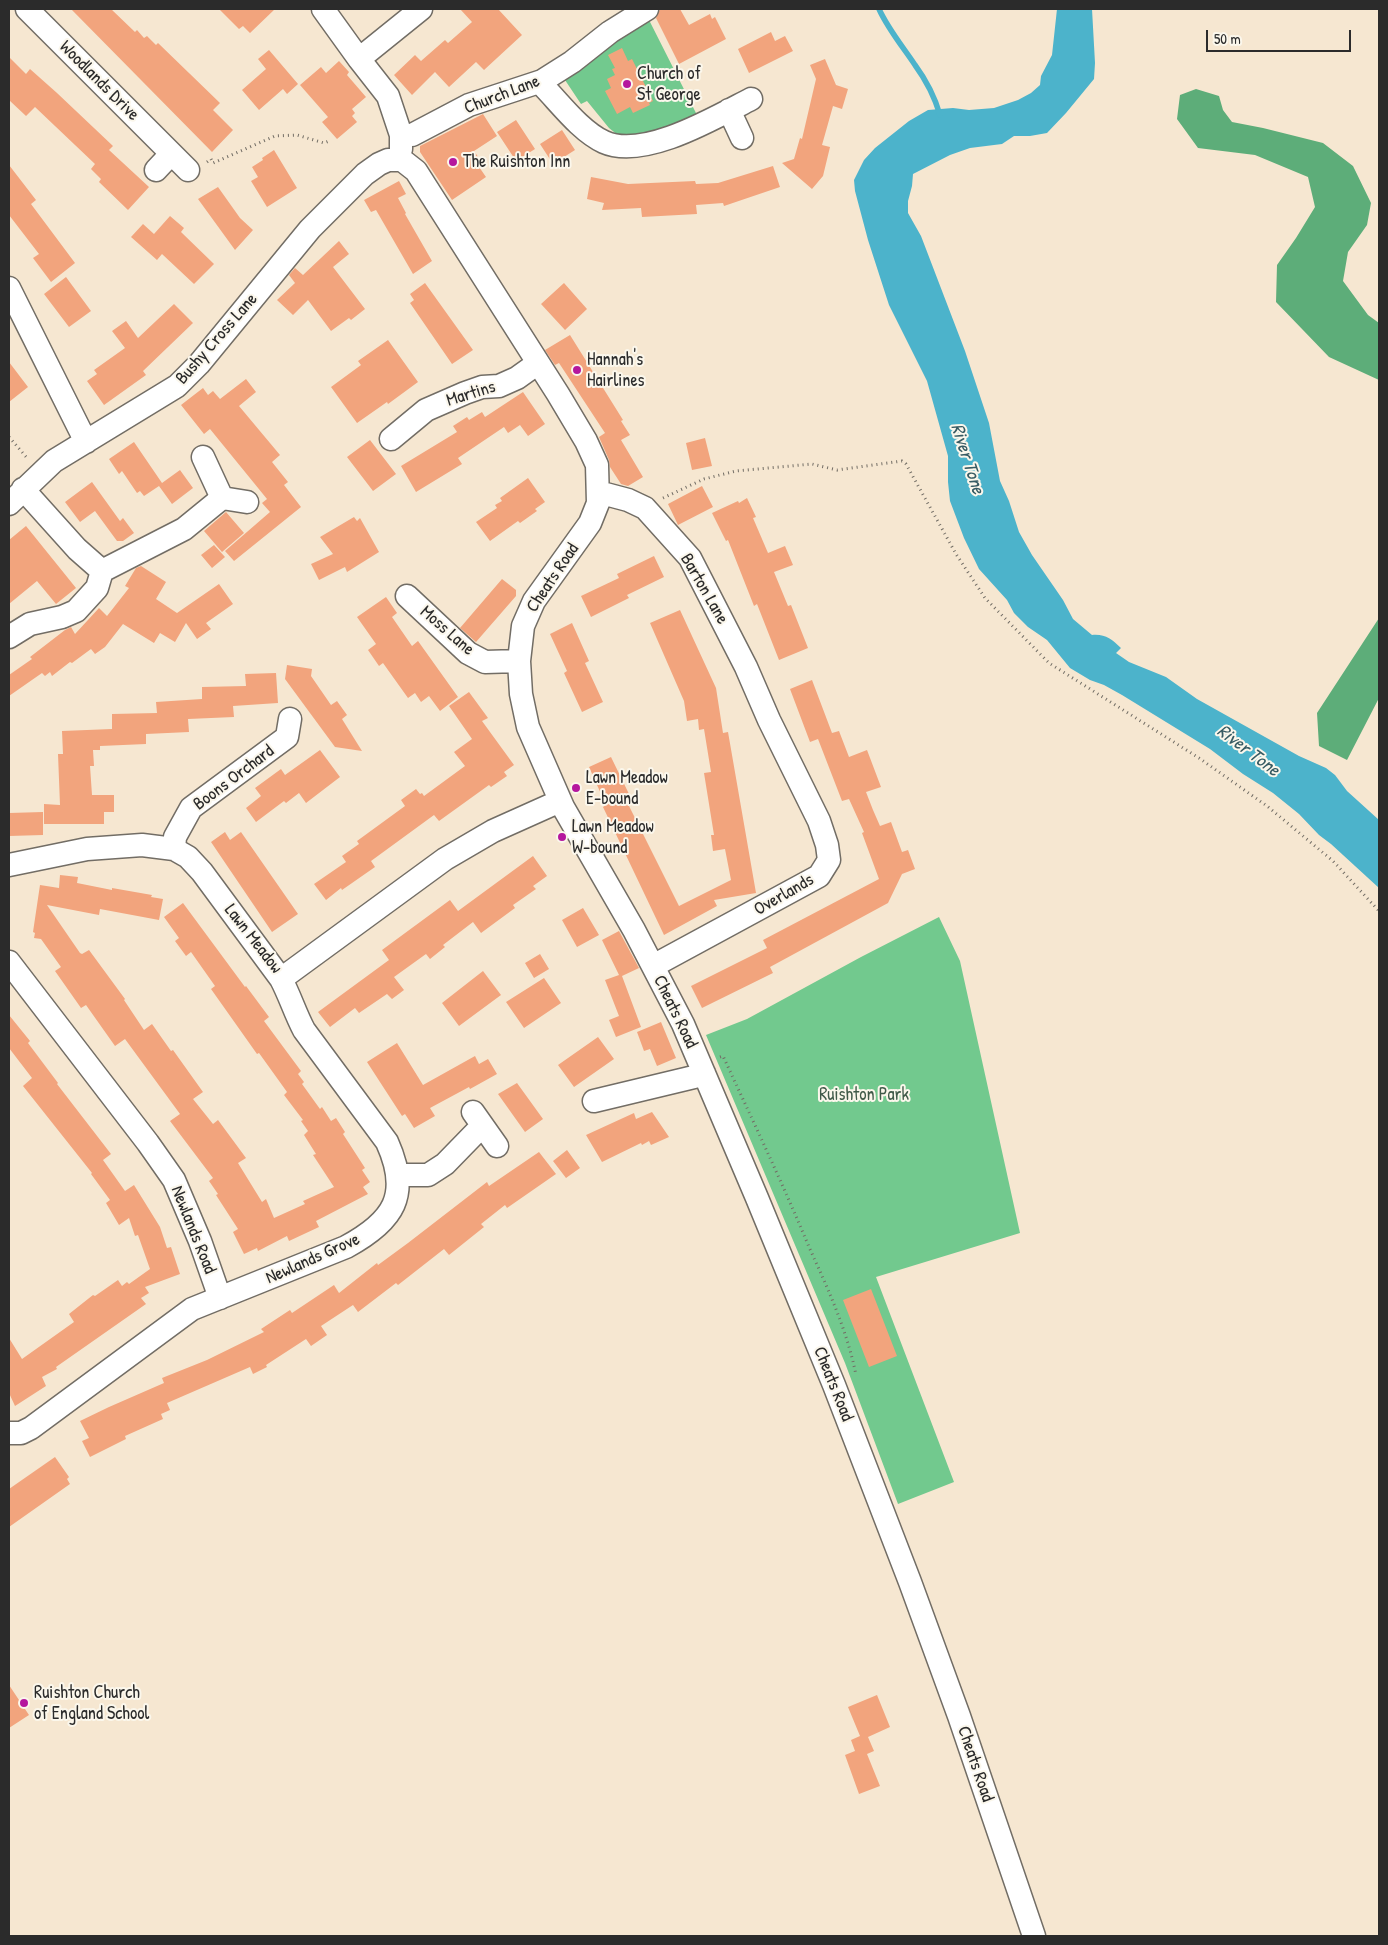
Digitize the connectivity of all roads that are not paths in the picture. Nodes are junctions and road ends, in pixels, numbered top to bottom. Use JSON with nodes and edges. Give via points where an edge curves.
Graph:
{"nodes":[{"id":1,"x":27,"y":9,"type":"edge"},
{"id":2,"x":324,"y":9,"type":"edge"},
{"id":3,"x":647,"y":9,"type":"edge"},
{"id":4,"x":424,"y":15,"type":"edge"},
{"id":5,"x":359,"y":59,"type":"junction"},
{"id":6,"x":542,"y":81,"type":"junction"},
{"id":7,"x":751,"y":99,"type":"dead end"},
{"id":8,"x":729,"y":110,"type":"junction"},
{"id":9,"x":401,"y":135,"type":"junction"},
{"id":10,"x":742,"y":138,"type":"dead end"},
{"id":11,"x":171,"y":154,"type":"junction"},
{"id":12,"x":402,"y":160,"type":"junction"},
{"id":13,"x":156,"y":170,"type":"dead end"},
{"id":14,"x":188,"y":170,"type":"road end"},
{"id":15,"x":9,"y":288,"type":"edge"},
{"id":16,"x":538,"y":363,"type":"junction"},
{"id":17,"x":405,"y":436,"type":"dead end"},
{"id":18,"x":86,"y":442,"type":"junction"},
{"id":19,"x":203,"y":457,"type":"dead end"},
{"id":20,"x":598,"y":492,"type":"junction"},
{"id":21,"x":16,"y":497,"type":"edge"},
{"id":22,"x":222,"y":498,"type":"junction"},
{"id":23,"x":247,"y":502,"type":"dead end"},
{"id":24,"x":102,"y":571,"type":"junction"},
{"id":25,"x":407,"y":596,"type":"dead end"},
{"id":26,"x":9,"y":637,"type":"edge"},
{"id":27,"x":519,"y":661,"type":"junction"},
{"id":28,"x":746,"y":667,"type":"joint"},
{"id":29,"x":294,"y":732,"type":"dead end"},
{"id":30,"x":560,"y":801,"type":"junction"},
{"id":31,"x":174,"y":849,"type":"junction"},
{"id":32,"x":9,"y":865,"type":"edge"},
{"id":33,"x":653,"y":966,"type":"junction"},
{"id":34,"x":11,"y":971,"type":"edge"},
{"id":35,"x":281,"y":979,"type":"junction"},
{"id":36,"x":703,"y":1070,"type":"junction"},
{"id":37,"x":594,"y":1101,"type":"dead end"},
{"id":38,"x":497,"y":1146,"type":"dead end"},
{"id":39,"x":398,"y":1175,"type":"junction"},
{"id":40,"x":220,"y":1298,"type":"junction"},
{"id":41,"x":9,"y":1433,"type":"edge"},
{"id":42,"x":1034,"y":1936,"type":"edge"}],
"edges":[{"from":1,"to":11,"type":"street","name":"Woodlands Drive"},
{"from":2,"to":5,"type":"street"},
{"from":3,"to":6,"type":"street","name":"Church Lane"},
{"from":4,"to":5,"type":"street"},
{"from":5,"to":9,"type":"street","via":[[388,96]]},
{"from":6,"to":8,"type":"street","via":[[578,123],[605,142],[621,145],[672,137]]},
{"from":6,"to":9,"type":"street","name":"Church Lane","via":[[469,105],[412,135]]},
{"from":7,"to":8,"type":"street"},
{"from":8,"to":10,"type":"street"},
{"from":9,"to":12,"type":"street"},
{"from":11,"to":13,"type":"street"},
{"from":11,"to":14,"type":"street","name":"Woodlands Drive"},
{"from":12,"to":16,"type":"street","name":"Cheats Road","via":[[416,171]]},
{"from":12,"to":18,"type":"street","name":"Bushy Cross Lane","via":[[388,160],[365,174],[310,229],[199,364],[177,386]]},
{"from":15,"to":18,"type":"street"},
{"from":16,"to":17,"type":"street","name":"Martins","via":[[499,386],[482,387],[426,410]]},
{"from":16,"to":20,"type":"street","name":"Cheats Road","via":[[597,464]]},
{"from":18,"to":21,"type":"street","name":"Bushy Cross Lane","via":[[54,461]]},
{"from":19,"to":22,"type":"street"},
{"from":20,"to":27,"type":"street","name":"Cheats Road","via":[[598,503],[590,523],[534,601],[523,626]]},
{"from":20,"to":28,"type":"street","name":"Barton Lane","via":[[645,508],[690,558]]},
{"from":21,"to":24,"type":"street"},
{"from":22,"to":23,"type":"street"},
{"from":22,"to":24,"type":"street","via":[[184,529]]},
{"from":24,"to":26,"type":"street","via":[[96,588],[76,611],[30,624]]},
{"from":25,"to":27,"type":"street","name":"Moss Lane","via":[[468,653],[485,662]]},
{"from":27,"to":30,"type":"street","name":"Cheats Road","via":[[528,727]]},
{"from":28,"to":33,"type":"street","name":"Overlands","via":[[819,821],[828,845],[829,860],[819,876],[804,886]]},
{"from":29,"to":31,"type":"street","name":"Boons Orchard","via":[[191,808],[175,837]]},
{"from":30,"to":33,"type":"street","name":"Cheats Road"},
{"from":30,"to":35,"type":"street","name":"Lawn Meadow","via":[[493,831],[445,859]]},
{"from":31,"to":32,"type":"street","name":"Lawn Meadow","via":[[116,846]]},
{"from":31,"to":35,"type":"street","name":"Lawn Meadow","via":[[188,857],[202,872]]},
{"from":33,"to":36,"type":"street","name":"Cheats Road"},
{"from":34,"to":40,"type":"street","name":"Newlands Road","via":[[174,1180]]},
{"from":35,"to":39,"type":"street","name":"Newlands Grove","via":[[304,1030],[387,1142],[396,1161]]},
{"from":36,"to":37,"type":"street"},
{"from":36,"to":42,"type":"street","name":"Cheats Road","via":[[834,1385],[910,1582]]},
{"from":38,"to":39,"type":"street","via":[[477,1119],[445,1164],[428,1175]]},
{"from":39,"to":40,"type":"street","name":"Newlands Grove","via":[[392,1208],[381,1225],[367,1236],[319,1259]]},
{"from":40,"to":41,"type":"street","via":[[192,1310],[31,1428],[21,1433]]}]}
